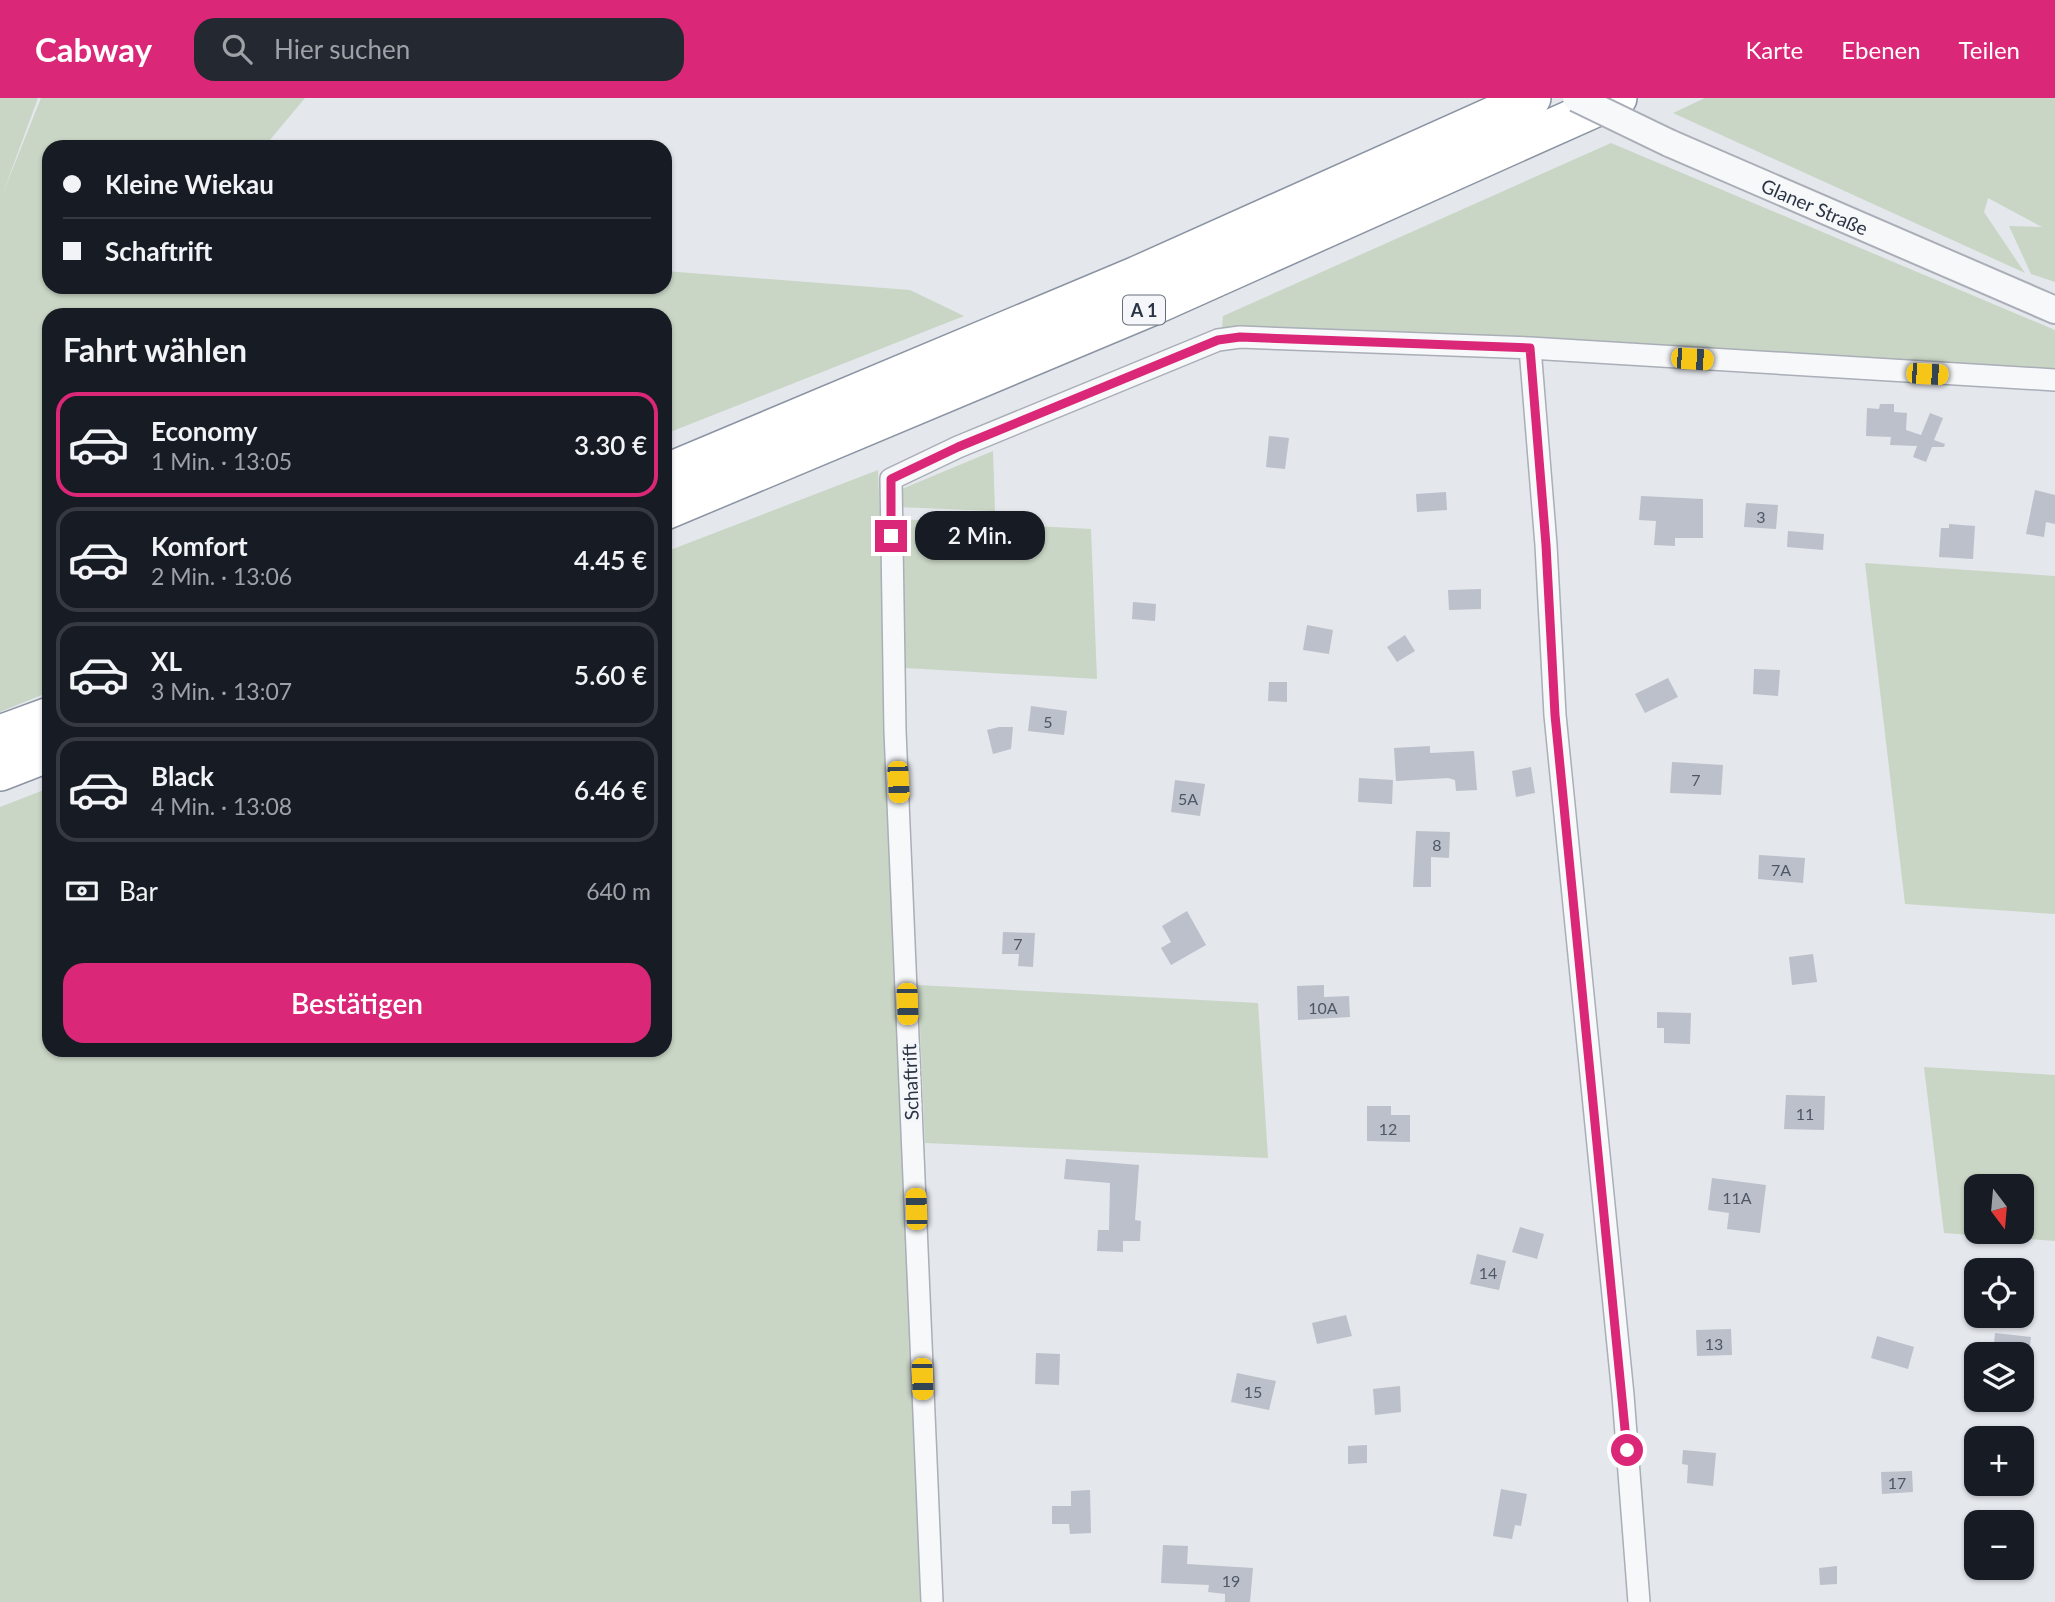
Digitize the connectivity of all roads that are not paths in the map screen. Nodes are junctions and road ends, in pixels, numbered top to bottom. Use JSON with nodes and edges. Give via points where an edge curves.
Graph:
{"nodes":[{"id":1,"x":1532,"y":98,"type":"edge"},
{"id":2,"x":1576,"y":98,"type":"edge"},
{"id":3,"x":1618,"y":98,"type":"edge"},
{"id":4,"x":2055,"y":310,"type":"edge"},
{"id":5,"x":1530,"y":348,"type":"junction"},
{"id":6,"x":2055,"y":380,"type":"edge"},
{"id":7,"x":672,"y":470,"type":"edge"},
{"id":8,"x":672,"y":508,"type":"edge"},
{"id":9,"x":42,"y":719,"type":"edge"},
{"id":10,"x":0,"y":734,"type":"edge"},
{"id":11,"x":42,"y":756,"type":"edge"},
{"id":12,"x":0,"y":772,"type":"edge"},
{"id":13,"x":932,"y":1602,"type":"edge"},
{"id":14,"x":1639,"y":1602,"type":"edge"}],
"edges":[{"from":1,"to":7,"type":"highway","number":"A 1","via":[[1137,275]]},
{"from":2,"to":4,"type":"street","name":"Glaner Straße","bridge":true},
{"from":3,"to":8,"type":"highway","number":"A 1","via":[[1149,308]]},
{"from":5,"to":6,"type":"street"},
{"from":5,"to":13,"type":"street","name":"Schaftrift","via":[[1240,337],[1218,340],[891,479],[895,731]]},
{"from":5,"to":14,"type":"street","via":[[1555,715],[1623,1395]]},
{"from":9,"to":10,"type":"highway"},
{"from":11,"to":12,"type":"highway"}]}
